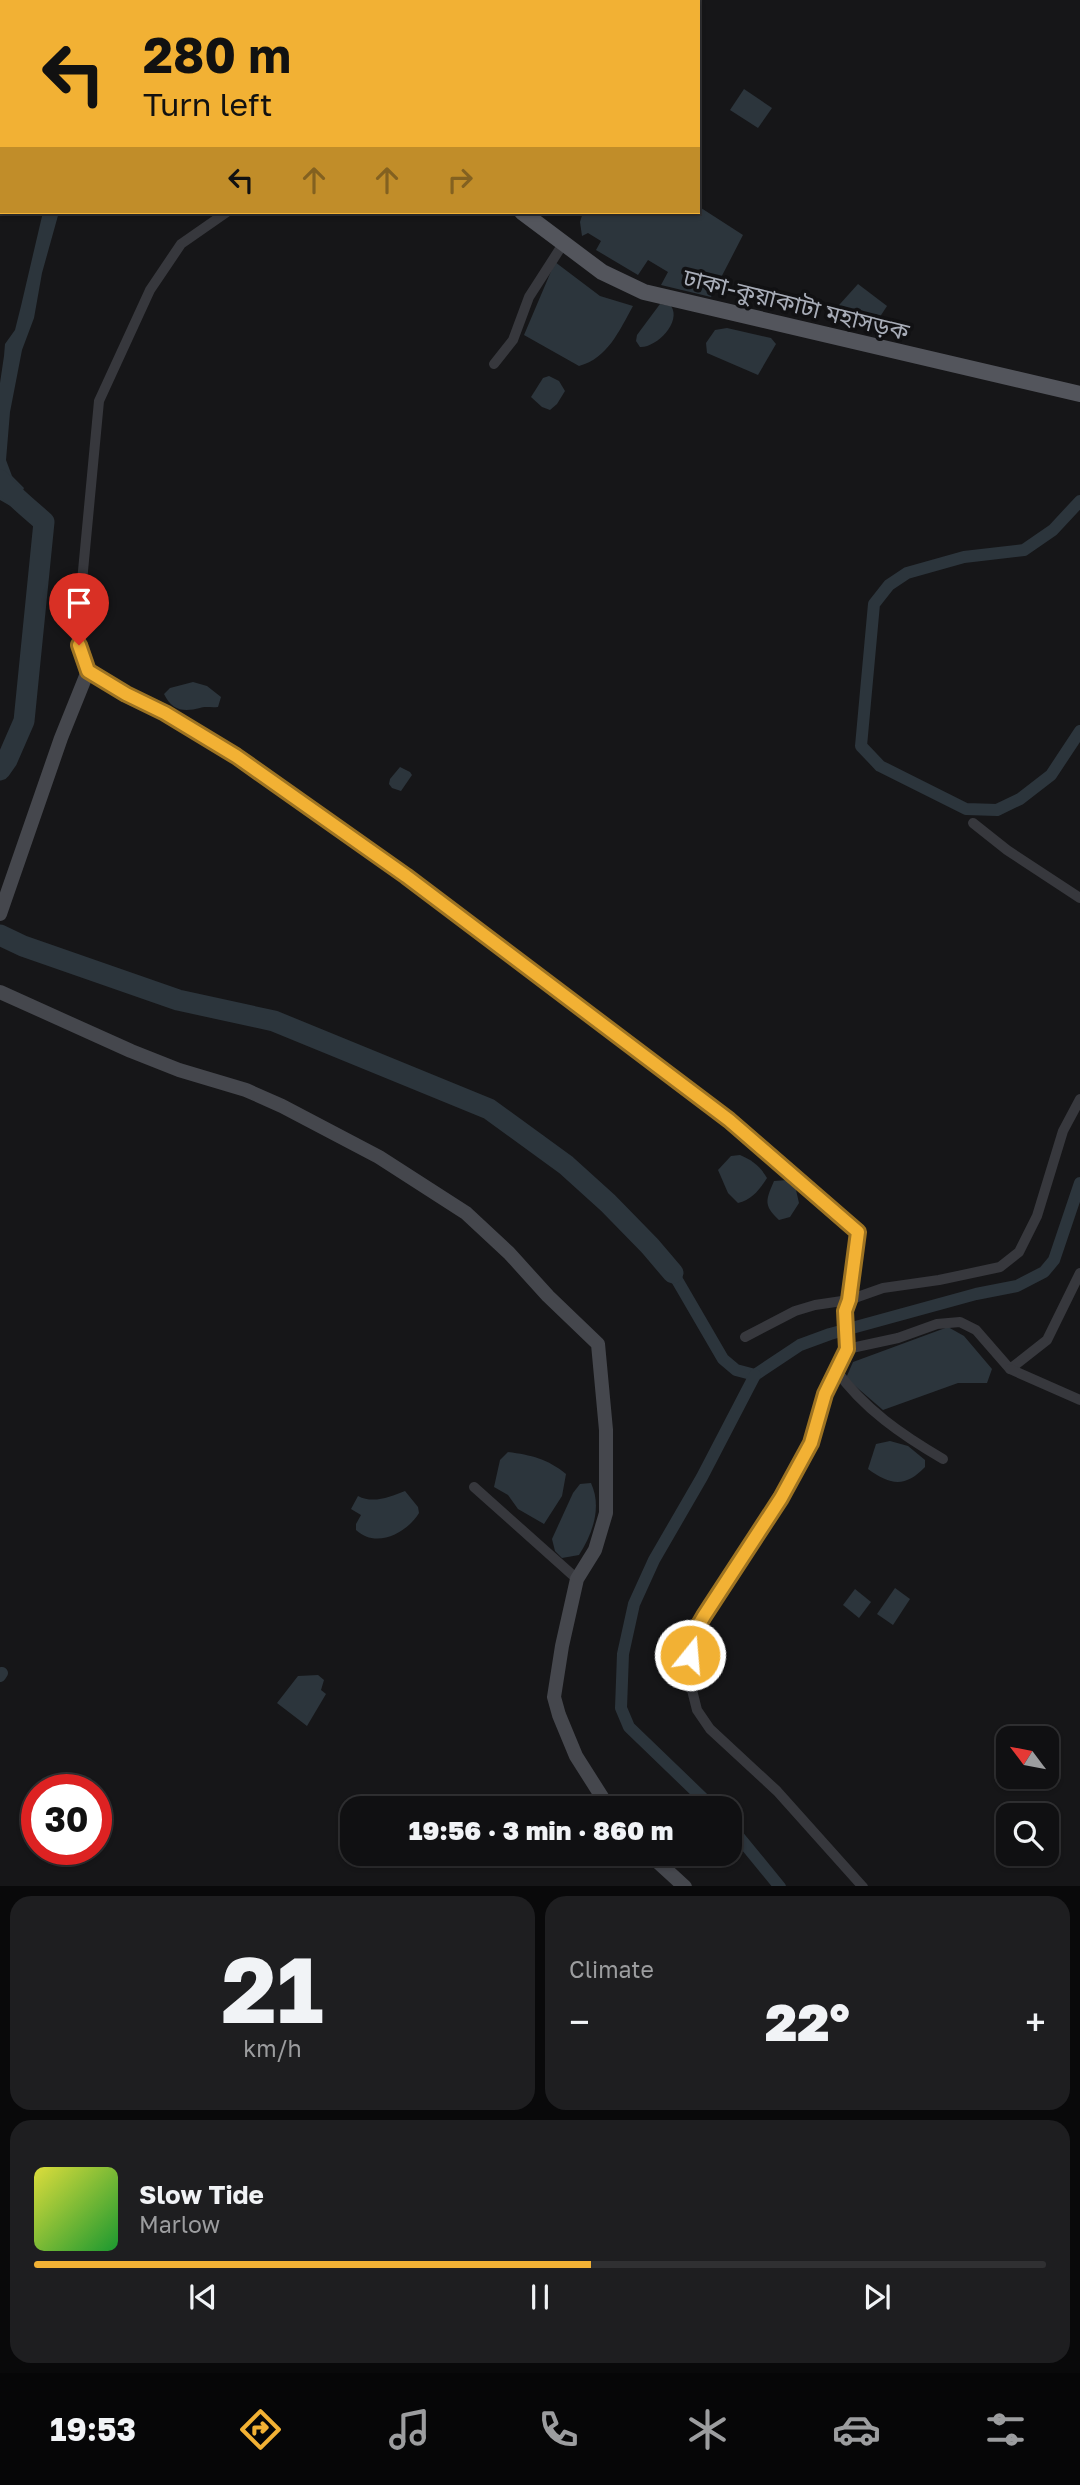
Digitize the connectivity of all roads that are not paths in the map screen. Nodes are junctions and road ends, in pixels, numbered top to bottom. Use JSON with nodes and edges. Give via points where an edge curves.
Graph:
{"nodes":[{"id":1,"x":225,"y":214,"type":"edge"},
{"id":2,"x":525,"y":214,"type":"edge"},
{"id":3,"x":563,"y":244,"type":"junction"},
{"id":4,"x":494,"y":364,"type":"dead end"},
{"id":5,"x":1080,"y":394,"type":"edge"},
{"id":6,"x":78,"y":624,"type":"joint"},
{"id":7,"x":88,"y":671,"type":"junction"},
{"id":8,"x":972,"y":823,"type":"dead end"},
{"id":9,"x":1080,"y":898,"type":"edge"},
{"id":10,"x":3,"y":909,"type":"edge"},
{"id":11,"x":0,"y":992,"type":"edge"},
{"id":12,"x":1080,"y":1099,"type":"edge"},
{"id":13,"x":1080,"y":1273,"type":"edge"},
{"id":14,"x":849,"y":1300,"type":"junction"},
{"id":15,"x":745,"y":1337,"type":"dead end"},
{"id":16,"x":847,"y":1349,"type":"junction"},
{"id":17,"x":1010,"y":1368,"type":"junction"},
{"id":18,"x":836,"y":1370,"type":"junction"},
{"id":19,"x":1080,"y":1400,"type":"edge"},
{"id":20,"x":943,"y":1459,"type":"dead end"},
{"id":21,"x":474,"y":1487,"type":"dead end"},
{"id":22,"x":577,"y":1579,"type":"junction"},
{"id":23,"x":601,"y":1796,"type":"edge"},
{"id":24,"x":663,"y":1866,"type":"edge"},
{"id":25,"x":685,"y":1886,"type":"edge"},
{"id":26,"x":863,"y":1886,"type":"edge"}],
"edges":[{"from":1,"to":6,"type":"street","via":[[181,244],[150,290],[99,401]]},
{"from":2,"to":3,"type":"main road","name":"ঢাকা-কুয়াকাটা মহাসড়ক"},
{"from":3,"to":4,"type":"street","via":[[529,297],[513,340]]},
{"from":3,"to":5,"type":"main road","name":"ঢাকা-কুয়াকাটা মহাসড়ক","via":[[602,272],[644,292]]},
{"from":6,"to":7,"type":"street"},
{"from":7,"to":10,"type":"street"},
{"from":7,"to":14,"type":"street","via":[[177,720],[293,795],[729,1120],[858,1232]]},
{"from":8,"to":9,"type":"street"},
{"from":11,"to":22,"type":"street","via":[[131,1051],[282,1106],[379,1157],[466,1213],[509,1252],[598,1344],[606,1430],[606,1513],[595,1550]]},
{"from":12,"to":14,"type":"street","via":[[1063,1131],[1037,1216],[1019,1252],[1000,1267],[883,1288]]},
{"from":13,"to":17,"type":"street","via":[[1047,1340]]},
{"from":14,"to":15,"type":"street","via":[[795,1311]]},
{"from":14,"to":16,"type":"street","via":[[845,1311]]},
{"from":16,"to":17,"type":"street","via":[[960,1322],[976,1330]]},
{"from":16,"to":18,"type":"street"},
{"from":17,"to":19,"type":"street"},
{"from":18,"to":20,"type":"street","via":[[849,1389],[881,1417]]},
{"from":18,"to":26,"type":"street","via":[[811,1443],[693,1635],[691,1686],[697,1710],[710,1729],[776,1791]]},
{"from":21,"to":22,"type":"street"},
{"from":22,"to":23,"type":"street","via":[[554,1697],[576,1756]]},
{"from":24,"to":25,"type":"street"}]}
